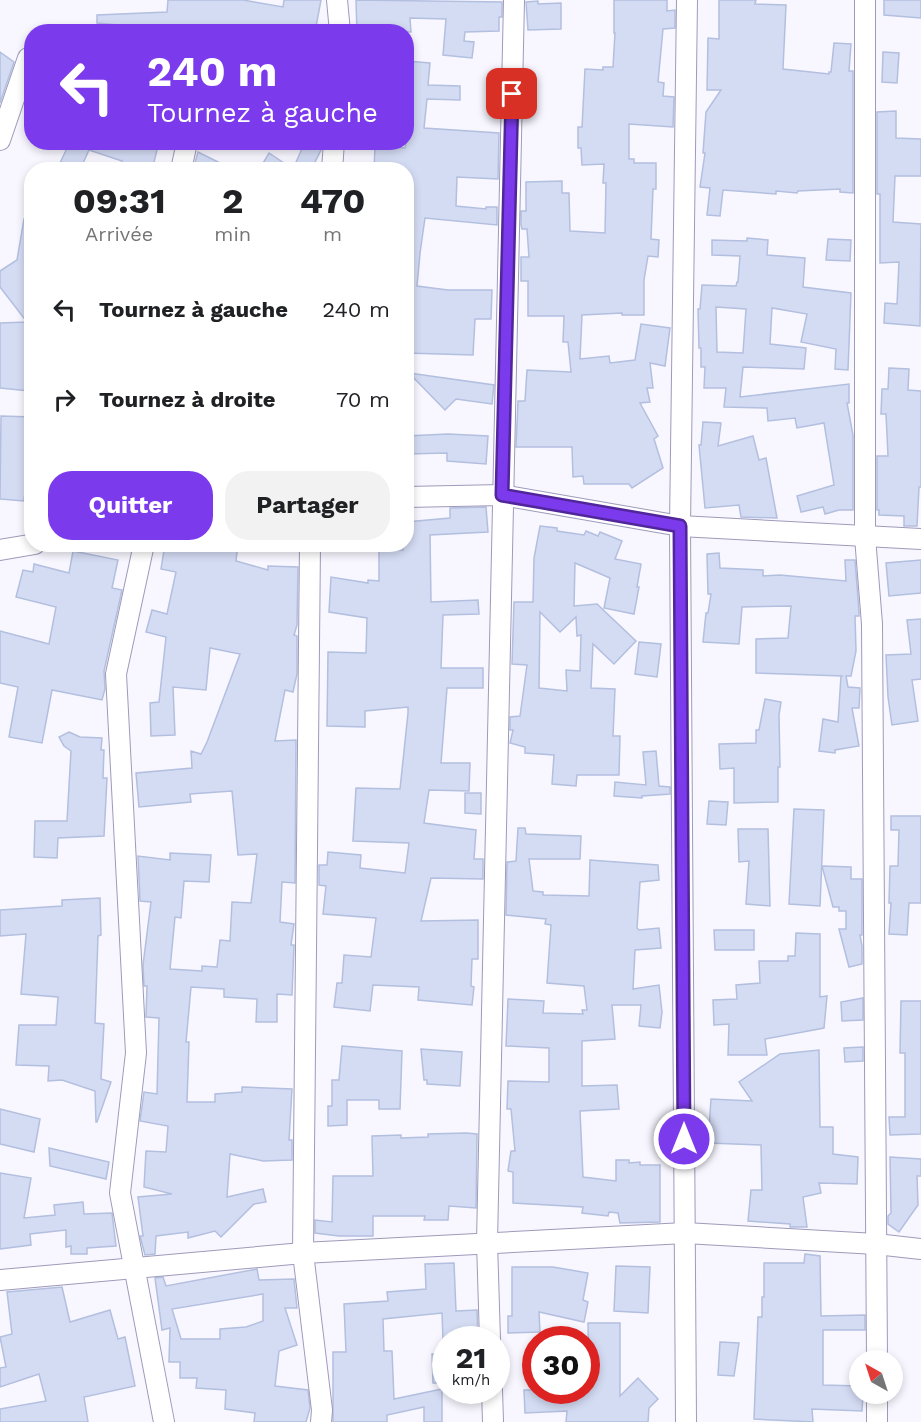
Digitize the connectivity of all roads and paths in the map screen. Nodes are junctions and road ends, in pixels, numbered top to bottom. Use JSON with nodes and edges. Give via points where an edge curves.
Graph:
{"nodes":[{"id":1,"x":337,"y":0,"type":"edge"},
{"id":2,"x":514,"y":0,"type":"edge"},
{"id":3,"x":687,"y":0,"type":"edge"},
{"id":4,"x":865,"y":0,"type":"edge"},
{"id":5,"x":339,"y":24,"type":"edge"},
{"id":6,"x":24,"y":70,"type":"edge"},
{"id":7,"x":0,"y":140,"type":"edge"},
{"id":8,"x":502,"y":495,"type":"junction"},
{"id":9,"x":414,"y":497,"type":"edge"},
{"id":10,"x":680,"y":526,"type":"junction"},
{"id":11,"x":865,"y":537,"type":"junction"},
{"id":12,"x":921,"y":539,"type":"edge"},
{"id":13,"x":24,"y":546,"type":"edge"},
{"id":14,"x":0,"y":550,"type":"edge"},
{"id":15,"x":142,"y":552,"type":"edge"},
{"id":16,"x":310,"y":552,"type":"edge"},
{"id":17,"x":684,"y":1233,"type":"junction"},
{"id":18,"x":487,"y":1242,"type":"junction"},
{"id":19,"x":876,"y":1244,"type":"junction"},
{"id":20,"x":921,"y":1248,"type":"edge"},
{"id":21,"x":303,"y":1253,"type":"junction"},
{"id":22,"x":134,"y":1269,"type":"junction"},
{"id":23,"x":0,"y":1280,"type":"edge"},
{"id":24,"x":490,"y":1326,"type":"edge"},
{"id":25,"x":876,"y":1350,"type":"edge"},
{"id":26,"x":492,"y":1404,"type":"edge"},
{"id":27,"x":877,"y":1404,"type":"edge"},
{"id":28,"x":164,"y":1422,"type":"edge"},
{"id":29,"x":321,"y":1422,"type":"edge"},
{"id":30,"x":493,"y":1422,"type":"edge"},
{"id":31,"x":686,"y":1422,"type":"edge"},
{"id":32,"x":877,"y":1422,"type":"edge"}],
"edges":[{"from":1,"to":5,"type":"street"},
{"from":2,"to":8,"type":"street"},
{"from":3,"to":10,"type":"street"},
{"from":4,"to":11,"type":"street"},
{"from":6,"to":7,"type":"street"},
{"from":8,"to":9,"type":"street"},
{"from":8,"to":10,"type":"street"},
{"from":8,"to":18,"type":"street"},
{"from":10,"to":11,"type":"street"},
{"from":10,"to":17,"type":"street"},
{"from":11,"to":12,"type":"street"},
{"from":11,"to":19,"type":"street","via":[[872,624]]},
{"from":13,"to":14,"type":"street"},
{"from":15,"to":22,"type":"street","via":[[116,674],[136,1053],[120,1193]]},
{"from":16,"to":21,"type":"street"},
{"from":17,"to":18,"type":"street"},
{"from":17,"to":19,"type":"street"},
{"from":17,"to":31,"type":"street"},
{"from":18,"to":21,"type":"street"},
{"from":18,"to":24,"type":"street"},
{"from":19,"to":20,"type":"street"},
{"from":19,"to":25,"type":"street"},
{"from":21,"to":22,"type":"street"},
{"from":21,"to":29,"type":"street"},
{"from":22,"to":23,"type":"street"},
{"from":22,"to":28,"type":"street"},
{"from":26,"to":30,"type":"street"},
{"from":27,"to":32,"type":"street"}]}
